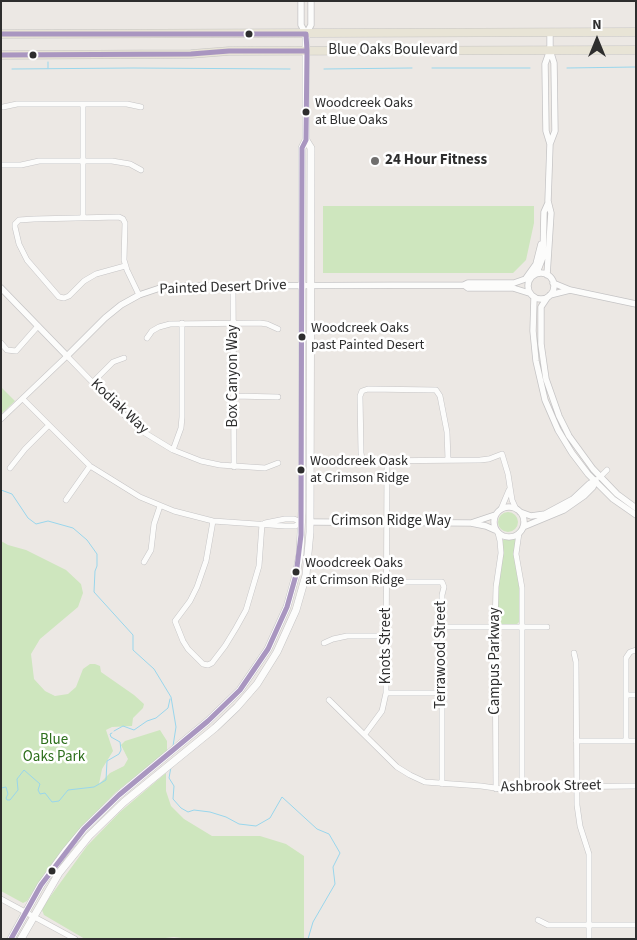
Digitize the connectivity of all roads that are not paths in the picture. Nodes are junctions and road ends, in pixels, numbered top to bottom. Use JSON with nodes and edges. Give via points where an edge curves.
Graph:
{"nodes":[{"id":1,"x":301,"y":1,"type":"edge"},
{"id":2,"x":312,"y":1,"type":"edge"},
{"id":3,"x":636,"y":32,"type":"edge"},
{"id":4,"x":550,"y":33,"type":"junction"},
{"id":5,"x":1,"y":34,"type":"edge"},
{"id":6,"x":306,"y":34,"type":"junction"},
{"id":7,"x":550,"y":50,"type":"junction"},
{"id":8,"x":636,"y":50,"type":"edge"},
{"id":9,"x":306,"y":51,"type":"junction"},
{"id":10,"x":1,"y":55,"type":"edge"},
{"id":11,"x":83,"y":104,"type":"junction"},
{"id":12,"x":141,"y":106,"type":"dead end"},
{"id":13,"x":3,"y":107,"type":"dead end"},
{"id":14,"x":306,"y":140,"type":"junction"},
{"id":15,"x":550,"y":144,"type":"junction"},
{"id":16,"x":83,"y":161,"type":"junction"},
{"id":17,"x":1,"y":165,"type":"edge"},
{"id":18,"x":141,"y":170,"type":"dead end"},
{"id":19,"x":548,"y":200,"type":"junction"},
{"id":20,"x":83,"y":218,"type":"junction"},
{"id":21,"x":125,"y":266,"type":"junction"},
{"id":22,"x":547,"y":275,"type":"junction"},
{"id":23,"x":530,"y":277,"type":"junction"},
{"id":24,"x":553,"y":283,"type":"junction"},
{"id":25,"x":302,"y":285,"type":"junction"},
{"id":26,"x":311,"y":285,"type":"junction"},
{"id":27,"x":464,"y":285,"type":"junction"},
{"id":28,"x":233,"y":286,"type":"junction"},
{"id":29,"x":1,"y":288,"type":"edge"},
{"id":30,"x":570,"y":290,"type":"junction"},
{"id":31,"x":139,"y":295,"type":"junction"},
{"id":32,"x":532,"y":295,"type":"junction"},
{"id":33,"x":548,"y":297,"type":"junction"},
{"id":34,"x":636,"y":304,"type":"edge"},
{"id":35,"x":182,"y":323,"type":"junction"},
{"id":36,"x":234,"y":323,"type":"junction"},
{"id":37,"x":38,"y":326,"type":"junction"},
{"id":38,"x":278,"y":329,"type":"dead end"},
{"id":39,"x":147,"y":338,"type":"dead end"},
{"id":40,"x":1,"y":343,"type":"edge"},
{"id":41,"x":67,"y":356,"type":"junction"},
{"id":42,"x":124,"y":358,"type":"dead end"},
{"id":43,"x":93,"y":382,"type":"junction"},
{"id":44,"x":234,"y":396,"type":"junction"},
{"id":45,"x":278,"y":397,"type":"dead end"},
{"id":46,"x":23,"y":398,"type":"junction"},
{"id":47,"x":1,"y":419,"type":"edge"},
{"id":48,"x":48,"y":426,"type":"junction"},
{"id":49,"x":173,"y":450,"type":"junction"},
{"id":50,"x":388,"y":460,"type":"junction"},
{"id":51,"x":448,"y":460,"type":"junction"},
{"id":52,"x":278,"y":463,"type":"dead end"},
{"id":53,"x":90,"y":466,"type":"junction"},
{"id":54,"x":234,"y":467,"type":"junction"},
{"id":55,"x":10,"y":468,"type":"dead end"},
{"id":56,"x":607,"y":470,"type":"dead end"},
{"id":57,"x":597,"y":480,"type":"junction"},
{"id":58,"x":509,"y":489,"type":"junction"},
{"id":59,"x":66,"y":500,"type":"dead end"},
{"id":60,"x":160,"y":506,"type":"junction"},
{"id":61,"x":636,"y":508,"type":"edge"},
{"id":62,"x":501,"y":509,"type":"junction"},
{"id":63,"x":518,"y":510,"type":"junction"},
{"id":64,"x":495,"y":515,"type":"junction"},
{"id":65,"x":636,"y":515,"type":"edge"},
{"id":66,"x":213,"y":521,"type":"junction"},
{"id":67,"x":388,"y":521,"type":"junction"},
{"id":68,"x":302,"y":522,"type":"junction"},
{"id":69,"x":310,"y":522,"type":"junction"},
{"id":70,"x":471,"y":522,"type":"junction"},
{"id":71,"x":262,"y":524,"type":"junction"},
{"id":72,"x":523,"y":526,"type":"junction"},
{"id":73,"x":496,"y":532,"type":"junction"},
{"id":74,"x":519,"y":533,"type":"junction"},
{"id":75,"x":144,"y":562,"type":"dead end"},
{"id":76,"x":388,"y":581,"type":"junction"},
{"id":77,"x":327,"y":582,"type":"dead end"},
{"id":78,"x":442,"y":627,"type":"junction"},
{"id":79,"x":495,"y":627,"type":"junction"},
{"id":80,"x":522,"y":627,"type":"junction"},
{"id":81,"x":547,"y":627,"type":"dead end"},
{"id":82,"x":386,"y":636,"type":"junction"},
{"id":83,"x":324,"y":643,"type":"dead end"},
{"id":84,"x":636,"y":650,"type":"edge"},
{"id":85,"x":574,"y":653,"type":"dead end"},
{"id":86,"x":386,"y":693,"type":"junction"},
{"id":87,"x":442,"y":693,"type":"junction"},
{"id":88,"x":626,"y":695,"type":"junction"},
{"id":89,"x":636,"y":695,"type":"edge"},
{"id":90,"x":329,"y":700,"type":"dead end"},
{"id":91,"x":365,"y":734,"type":"junction"},
{"id":92,"x":576,"y":741,"type":"junction"},
{"id":93,"x":626,"y":741,"type":"junction"},
{"id":94,"x":636,"y":741,"type":"edge"},
{"id":95,"x":442,"y":784,"type":"junction"},
{"id":96,"x":636,"y":786,"type":"edge"},
{"id":97,"x":576,"y":787,"type":"junction"},
{"id":98,"x":496,"y":788,"type":"junction"},
{"id":99,"x":522,"y":788,"type":"junction"},
{"id":100,"x":1,"y":899,"type":"edge"},
{"id":101,"x":25,"y":912,"type":"junction"},
{"id":102,"x":33,"y":916,"type":"junction"},
{"id":103,"x":538,"y":920,"type":"dead end"},
{"id":104,"x":589,"y":925,"type":"junction"},
{"id":105,"x":636,"y":925,"type":"edge"},
{"id":106,"x":65,"y":936,"type":"edge"},
{"id":107,"x":11,"y":939,"type":"edge"},
{"id":108,"x":22,"y":939,"type":"edge"},
{"id":109,"x":75,"y":939,"type":"edge"},
{"id":110,"x":589,"y":939,"type":"edge"}],
"edges":[{"from":1,"to":6,"type":"street","via":[[301,25]]},
{"from":2,"to":6,"type":"street","via":[[312,25]]},
{"from":3,"to":4,"type":"main road","name":"Blue Oaks Boulevard"},
{"from":4,"to":6,"type":"main road","name":"Blue Oaks Boulevard"},
{"from":4,"to":7,"type":"street"},
{"from":5,"to":6,"type":"main road","name":"Blue Oaks Boulevard"},
{"from":6,"to":9,"type":"main road"},
{"from":7,"to":8,"type":"main road","name":"Blue Oaks Boulevard"},
{"from":7,"to":9,"type":"main road","name":"Blue Oaks Boulevard"},
{"from":7,"to":15,"type":"street","via":[[554,64],[555,132]]},
{"from":7,"to":15,"type":"street","via":[[544,64],[546,131]]},
{"from":9,"to":10,"type":"main road","name":"Blue Oaks Boulevard"},
{"from":9,"to":14,"type":"main road"},
{"from":11,"to":12,"type":"street"},
{"from":11,"to":13,"type":"street"},
{"from":11,"to":16,"type":"street"},
{"from":14,"to":25,"type":"main road","via":[[302,148]]},
{"from":14,"to":26,"type":"main road","via":[[311,148]]},
{"from":15,"to":19,"type":"street"},
{"from":16,"to":17,"type":"street"},
{"from":16,"to":18,"type":"street","via":[[121,162]]},
{"from":16,"to":20,"type":"street"},
{"from":19,"to":22,"type":"street","via":[[551,213]]},
{"from":19,"to":23,"type":"street","via":[[544,212],[543,257],[538,270]]},
{"from":20,"to":21,"type":"street","via":[[123,219]]},
{"from":20,"to":21,"type":"street","via":[[19,220],[15,228],[30,265],[59,297],[64,298],[90,277]]},
{"from":21,"to":31,"type":"street"},
{"from":22,"to":23,"type":"street","via":[[541,273]]},
{"from":22,"to":24,"type":"street"},
{"from":23,"to":27,"type":"street","name":"Painted Desert Drive","via":[[514,283]]},
{"from":23,"to":32,"type":"street","via":[[528,286]]},
{"from":24,"to":30,"type":"street"},
{"from":24,"to":33,"type":"street"},
{"from":25,"to":26,"type":"street","name":"Painted Desert Drive"},
{"from":25,"to":28,"type":"street","name":"Painted Desert Drive"},
{"from":25,"to":68,"type":"main road"},
{"from":26,"to":27,"type":"street","name":"Painted Desert Drive"},
{"from":26,"to":69,"type":"main road"},
{"from":27,"to":32,"type":"street","name":"Painted Desert Drive","via":[[468,288],[513,288]]},
{"from":28,"to":31,"type":"street","name":"Painted Desert Drive","via":[[174,286]]},
{"from":28,"to":36,"type":"street","name":"Box Canyon Way"},
{"from":29,"to":37,"type":"street"},
{"from":30,"to":33,"type":"street"},
{"from":30,"to":34,"type":"street"},
{"from":31,"to":41,"type":"street","name":"Painted Desert Drive","via":[[113,311]]},
{"from":32,"to":33,"type":"street","via":[[541,299]]},
{"from":32,"to":57,"type":"street","via":[[534,346],[546,400],[564,440],[579,463]]},
{"from":33,"to":57,"type":"street","via":[[541,307],[540,319],[546,379],[567,432]]},
{"from":35,"to":36,"type":"street"},
{"from":35,"to":39,"type":"street","via":[[159,327]]},
{"from":35,"to":49,"type":"street","via":[[182,417]]},
{"from":36,"to":38,"type":"street","via":[[260,323]]},
{"from":36,"to":44,"type":"street","name":"Box Canyon Way"},
{"from":37,"to":40,"type":"street","via":[[16,351],[7,350]]},
{"from":37,"to":41,"type":"street"},
{"from":41,"to":43,"type":"street","name":"Kodiak Way"},
{"from":41,"to":46,"type":"street"},
{"from":42,"to":43,"type":"street","via":[[113,362]]},
{"from":43,"to":49,"type":"street","name":"Kodiak Way","via":[[128,419]]},
{"from":44,"to":45,"type":"street"},
{"from":44,"to":54,"type":"street","name":"Box Canyon Way"},
{"from":46,"to":47,"type":"street"},
{"from":46,"to":48,"type":"street"},
{"from":48,"to":53,"type":"street"},
{"from":48,"to":55,"type":"street"},
{"from":49,"to":54,"type":"street","name":"Kodiak Way","via":[[201,461]]},
{"from":50,"to":51,"type":"street"},
{"from":50,"to":51,"type":"street","via":[[362,459],[360,396],[368,389],[436,390],[447,432]]},
{"from":50,"to":67,"type":"street","name":"Knots Street"},
{"from":51,"to":58,"type":"street","via":[[489,459],[502,454]]},
{"from":52,"to":54,"type":"street","name":"Kodiak Way","via":[[266,468]]},
{"from":53,"to":59,"type":"street"},
{"from":53,"to":60,"type":"street","via":[[122,488]]},
{"from":56,"to":57,"type":"street"},
{"from":57,"to":61,"type":"street"},
{"from":57,"to":63,"type":"street","via":[[545,514],[531,516]]},
{"from":57,"to":65,"type":"street","via":[[613,498]]},
{"from":57,"to":72,"type":"street","via":[[584,496],[564,510]]},
{"from":58,"to":62,"type":"street"},
{"from":58,"to":63,"type":"street"},
{"from":60,"to":66,"type":"street"},
{"from":60,"to":75,"type":"street","via":[[154,524],[152,550]]},
{"from":62,"to":63,"type":"street"},
{"from":62,"to":64,"type":"street"},
{"from":63,"to":72,"type":"street","via":[[524,519]]},
{"from":64,"to":70,"type":"street","name":"Crimson Ridge Way"},
{"from":64,"to":73,"type":"street"},
{"from":66,"to":71,"type":"street"},
{"from":66,"to":71,"type":"street","via":[[206,561],[197,587],[175,621],[188,649],[208,665],[225,646],[246,610],[259,566]]},
{"from":67,"to":69,"type":"street","name":"Crimson Ridge Way"},
{"from":67,"to":70,"type":"street","name":"Crimson Ridge Way"},
{"from":67,"to":76,"type":"street","name":"Knots Street"},
{"from":68,"to":69,"type":"main road"},
{"from":68,"to":71,"type":"street","via":[[294,519]]},
{"from":68,"to":101,"type":"main road","via":[[300,554],[292,592],[268,649],[250,678],[231,701],[118,795],[84,829]]},
{"from":69,"to":102,"type":"main road","via":[[302,590],[290,624],[257,684],[215,728],[111,813],[59,873]]},
{"from":70,"to":73,"type":"street","name":"Crimson Ridge Way"},
{"from":72,"to":74,"type":"street"},
{"from":73,"to":74,"type":"street","via":[[508,538]]},
{"from":73,"to":79,"type":"street","name":"Campus Parkway","via":[[501,553]]},
{"from":74,"to":80,"type":"street","name":"Campus Parkway","via":[[516,554],[522,588]]},
{"from":76,"to":77,"type":"street"},
{"from":76,"to":78,"type":"street","name":"Terrawood Street","via":[[442,582]]},
{"from":76,"to":82,"type":"street","name":"Knots Street"},
{"from":78,"to":79,"type":"street"},
{"from":78,"to":87,"type":"street","name":"Terrawood Street"},
{"from":79,"to":80,"type":"street"},
{"from":79,"to":98,"type":"street","name":"Campus Parkway"},
{"from":80,"to":81,"type":"street"},
{"from":80,"to":99,"type":"street","name":"Campus Parkway"},
{"from":82,"to":83,"type":"street","via":[[347,636]]},
{"from":82,"to":86,"type":"street","name":"Knots Street"},
{"from":84,"to":88,"type":"street","via":[[626,657]]},
{"from":85,"to":92,"type":"street"},
{"from":86,"to":87,"type":"street"},
{"from":86,"to":91,"type":"street","name":"Knots Street","via":[[382,711]]},
{"from":87,"to":95,"type":"street","name":"Terrawood Street"},
{"from":88,"to":89,"type":"street"},
{"from":88,"to":93,"type":"street"},
{"from":90,"to":91,"type":"street","name":"Ashbrook Street"},
{"from":91,"to":95,"type":"street","name":"Ashbrook Street","via":[[403,771],[421,781]]},
{"from":92,"to":93,"type":"street"},
{"from":92,"to":97,"type":"street"},
{"from":93,"to":94,"type":"street"},
{"from":95,"to":98,"type":"street","name":"Ashbrook Street"},
{"from":96,"to":97,"type":"street","name":"Ashbrook Street"},
{"from":97,"to":99,"type":"street","name":"Ashbrook Street"},
{"from":97,"to":104,"type":"street","via":[[578,816],[589,854]]},
{"from":98,"to":99,"type":"street","name":"Ashbrook Street"},
{"from":100,"to":101,"type":"street"},
{"from":101,"to":102,"type":"street"},
{"from":101,"to":107,"type":"main road"},
{"from":102,"to":106,"type":"street"},
{"from":102,"to":108,"type":"main road"},
{"from":103,"to":104,"type":"street","via":[[548,925]]},
{"from":104,"to":105,"type":"street"},
{"from":104,"to":110,"type":"street"},
{"from":106,"to":109,"type":"street"}]}
